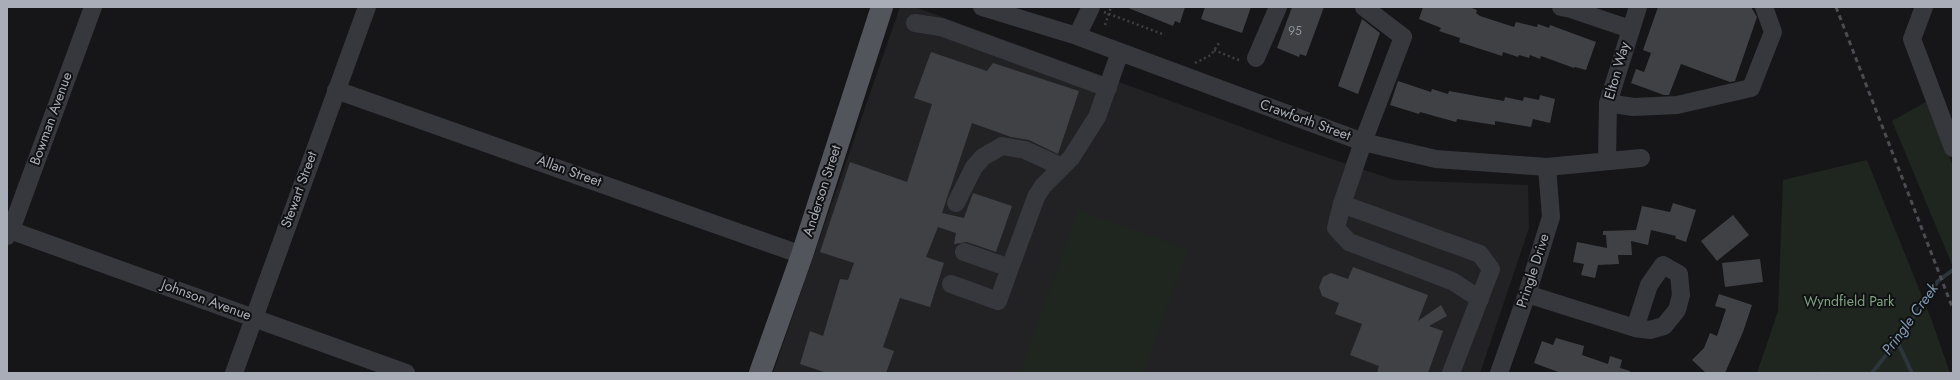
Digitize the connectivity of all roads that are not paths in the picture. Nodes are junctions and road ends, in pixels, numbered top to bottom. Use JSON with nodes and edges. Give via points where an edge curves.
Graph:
{"nodes":[{"id":1,"x":93,"y":7,"type":"edge"},
{"id":2,"x":367,"y":7,"type":"edge"},
{"id":3,"x":882,"y":7,"type":"edge"},
{"id":4,"x":982,"y":7,"type":"edge"},
{"id":5,"x":1278,"y":7,"type":"edge"},
{"id":6,"x":1364,"y":7,"type":"edge"},
{"id":7,"x":1561,"y":7,"type":"edge"},
{"id":8,"x":1638,"y":7,"type":"edge"},
{"id":9,"x":1764,"y":7,"type":"edge"},
{"id":10,"x":1924,"y":7,"type":"edge"},
{"id":11,"x":1097,"y":9,"type":"edge"},
{"id":12,"x":915,"y":23,"type":"dead end"},
{"id":13,"x":1630,"y":30,"type":"junction"},
{"id":14,"x":1077,"y":36,"type":"junction"},
{"id":15,"x":1120,"y":52,"type":"junction"},
{"id":16,"x":1256,"y":58,"type":"dead end"},
{"id":17,"x":1108,"y":88,"type":"junction"},
{"id":18,"x":336,"y":90,"type":"junction"},
{"id":19,"x":1608,"y":103,"type":"junction"},
{"id":20,"x":1363,"y":142,"type":"junction"},
{"id":21,"x":1953,"y":148,"type":"edge"},
{"id":22,"x":1641,"y":158,"type":"dead end"},
{"id":23,"x":1606,"y":162,"type":"junction"},
{"id":24,"x":1062,"y":167,"type":"junction"},
{"id":25,"x":1547,"y":167,"type":"junction"},
{"id":26,"x":956,"y":203,"type":"dead end"},
{"id":27,"x":1342,"y":204,"type":"junction"},
{"id":28,"x":8,"y":232,"type":"edge"},
{"id":29,"x":964,"y":252,"type":"dead end"},
{"id":30,"x":802,"y":255,"type":"junction"},
{"id":31,"x":1010,"y":268,"type":"junction"},
{"id":32,"x":951,"y":284,"type":"dead end"},
{"id":33,"x":1527,"y":294,"type":"junction"},
{"id":34,"x":1480,"y":299,"type":"junction"},
{"id":35,"x":253,"y":318,"type":"junction"},
{"id":36,"x":1635,"y":328,"type":"dead end"},
{"id":37,"x":234,"y":373,"type":"edge"},
{"id":38,"x":406,"y":373,"type":"edge"},
{"id":39,"x":760,"y":373,"type":"edge"},
{"id":40,"x":1451,"y":373,"type":"edge"},
{"id":41,"x":1498,"y":373,"type":"edge"}],
"edges":[{"from":1,"to":28,"type":"street","name":"Bowman Avenue"},
{"from":2,"to":18,"type":"street","name":"Stewart Street"},
{"from":3,"to":30,"type":"main road","name":"Anderson Street"},
{"from":4,"to":14,"type":"street","name":"Crawforth Street"},
{"from":5,"to":16,"type":"street"},
{"from":6,"to":20,"type":"street","via":[[1403,37]]},
{"from":7,"to":13,"type":"street"},
{"from":8,"to":13,"type":"street","name":"Elton Way"},
{"from":9,"to":19,"type":"street","via":[[1773,32],[1751,88],[1677,104],[1634,107]]},
{"from":10,"to":21,"type":"street","via":[[1912,39]]},
{"from":11,"to":14,"type":"street"},
{"from":12,"to":17,"type":"street","via":[[941,27]]},
{"from":13,"to":19,"type":"street","name":"Elton Way"},
{"from":14,"to":15,"type":"street","name":"Crawforth Street"},
{"from":15,"to":17,"type":"street"},
{"from":15,"to":20,"type":"street","name":"Crawforth Street"},
{"from":17,"to":24,"type":"street","via":[[1091,129]]},
{"from":18,"to":30,"type":"street","name":"Allan Street"},
{"from":18,"to":35,"type":"street","name":"Stewart Street"},
{"from":19,"to":23,"type":"street","name":"Elton Way"},
{"from":20,"to":25,"type":"street","name":"Crawforth Street","via":[[1436,159]]},
{"from":20,"to":27,"type":"street"},
{"from":22,"to":23,"type":"street","name":"Crawforth Street"},
{"from":23,"to":25,"type":"street","name":"Crawforth Street"},
{"from":24,"to":26,"type":"street","via":[[1025,150],[1002,146],[983,157],[974,167]]},
{"from":24,"to":31,"type":"street","via":[[1043,186],[1036,198]]},
{"from":25,"to":33,"type":"street","name":"Pringle Drive","via":[[1551,217]]},
{"from":27,"to":34,"type":"street","via":[[1336,228],[1349,242],[1452,281]]},
{"from":27,"to":34,"type":"street","via":[[1480,254],[1491,269]]},
{"from":28,"to":35,"type":"street","name":"Johnson Avenue"},
{"from":29,"to":31,"type":"street"},
{"from":30,"to":39,"type":"main road","name":"Anderson Street"},
{"from":31,"to":32,"type":"street","via":[[998,301]]},
{"from":33,"to":36,"type":"street"},
{"from":33,"to":41,"type":"street","name":"Pringle Drive"},
{"from":34,"to":40,"type":"street"},
{"from":35,"to":37,"type":"street","name":"Stewart Street"},
{"from":35,"to":38,"type":"street","name":"Johnson Avenue"}]}
